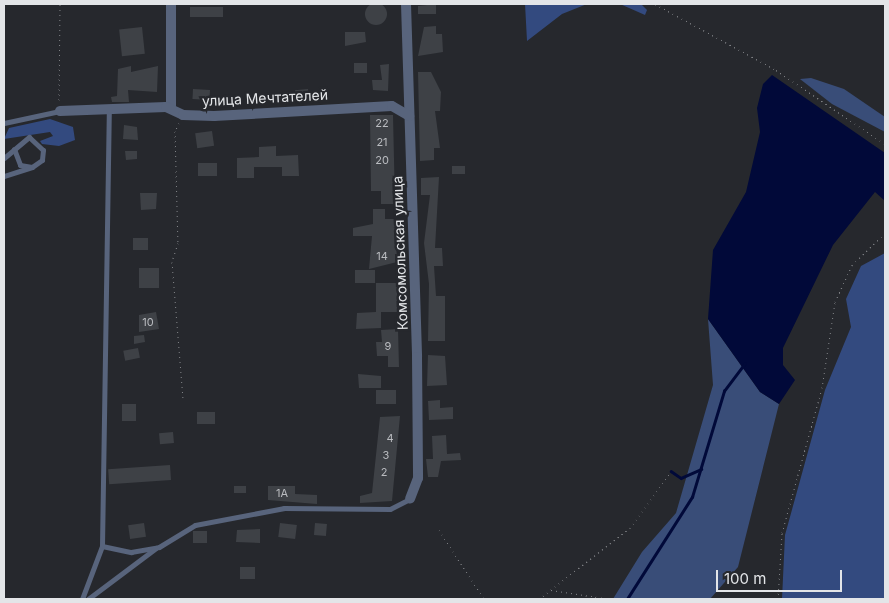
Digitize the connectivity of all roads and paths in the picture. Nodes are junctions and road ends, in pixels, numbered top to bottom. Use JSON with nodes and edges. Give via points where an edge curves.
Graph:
{"nodes":[{"id":1,"x":60,"y":4,"type":"edge"},
{"id":2,"x":172,"y":4,"type":"edge"},
{"id":3,"x":406,"y":4,"type":"edge"},
{"id":4,"x":655,"y":4,"type":"edge"},
{"id":5,"x":408,"y":91,"type":"junction"},
{"id":6,"x":392,"y":106,"type":"junction"},
{"id":7,"x":109,"y":108,"type":"junction"},
{"id":8,"x":171,"y":108,"type":"junction"},
{"id":9,"x":60,"y":111,"type":"junction"},
{"id":10,"x":183,"y":115,"type":"junction"},
{"id":11,"x":408,"y":116,"type":"junction"},
{"id":12,"x":4,"y":123,"type":"edge"},
{"id":13,"x":885,"y":144,"type":"edge"},
{"id":14,"x":14,"y":149,"type":"junction"},
{"id":15,"x":4,"y":158,"type":"edge"},
{"id":16,"x":32,"y":167,"type":"junction"},
{"id":17,"x":4,"y":176,"type":"edge"},
{"id":18,"x":885,"y":233,"type":"edge"},
{"id":19,"x":183,"y":398,"type":"dead end"},
{"id":20,"x":670,"y":472,"type":"dead end"},
{"id":21,"x":410,"y":499,"type":"joint"},
{"id":22,"x":439,"y":530,"type":"dead end"},
{"id":23,"x":102,"y":546,"type":"junction"},
{"id":24,"x":159,"y":546,"type":"junction"},
{"id":25,"x":551,"y":590,"type":"junction"},
{"id":26,"x":82,"y":599,"type":"edge"},
{"id":27,"x":88,"y":599,"type":"edge"},
{"id":28,"x":484,"y":599,"type":"edge"},
{"id":29,"x":539,"y":599,"type":"edge"},
{"id":30,"x":610,"y":599,"type":"edge"},
{"id":31,"x":778,"y":599,"type":"edge"}],
"edges":[{"from":1,"to":9,"type":"path"},
{"from":2,"to":8,"type":"street"},
{"from":3,"to":5,"type":"street","name":"Комсомольская улица"},
{"from":4,"to":13,"type":"path","via":[[776,70]]},
{"from":5,"to":6,"type":"street"},
{"from":5,"to":11,"type":"street","name":"Комсомольская улица"},
{"from":6,"to":10,"type":"street","name":"улица Мечтателей"},
{"from":6,"to":11,"type":"street"},
{"from":7,"to":8,"type":"street"},
{"from":7,"to":9,"type":"street"},
{"from":7,"to":23,"type":"lane"},
{"from":8,"to":10,"type":"street","name":"улица Мечтателей"},
{"from":9,"to":12,"type":"lane"},
{"from":10,"to":19,"type":"path","via":[[176,131],[178,243],[172,262]]},
{"from":11,"to":21,"type":"street","name":"Комсомольская улица","via":[[418,460],[418,478]]},
{"from":14,"to":15,"type":"lane"},
{"from":14,"to":16,"type":"lane","via":[[20,164]]},
{"from":14,"to":16,"type":"lane","via":[[24,139],[38,140],[43,150],[42,160]]},
{"from":16,"to":17,"type":"lane"},
{"from":18,"to":31,"type":"path","via":[[852,265],[835,302],[822,388],[782,533]]},
{"from":20,"to":25,"type":"path","via":[[630,528]]},
{"from":21,"to":24,"type":"lane","via":[[390,509],[284,508],[195,525]]},
{"from":22,"to":28,"type":"path"},
{"from":23,"to":24,"type":"lane","via":[[131,552]]},
{"from":23,"to":26,"type":"lane"},
{"from":24,"to":27,"type":"lane"},
{"from":25,"to":29,"type":"path"},
{"from":25,"to":30,"type":"path"}]}
